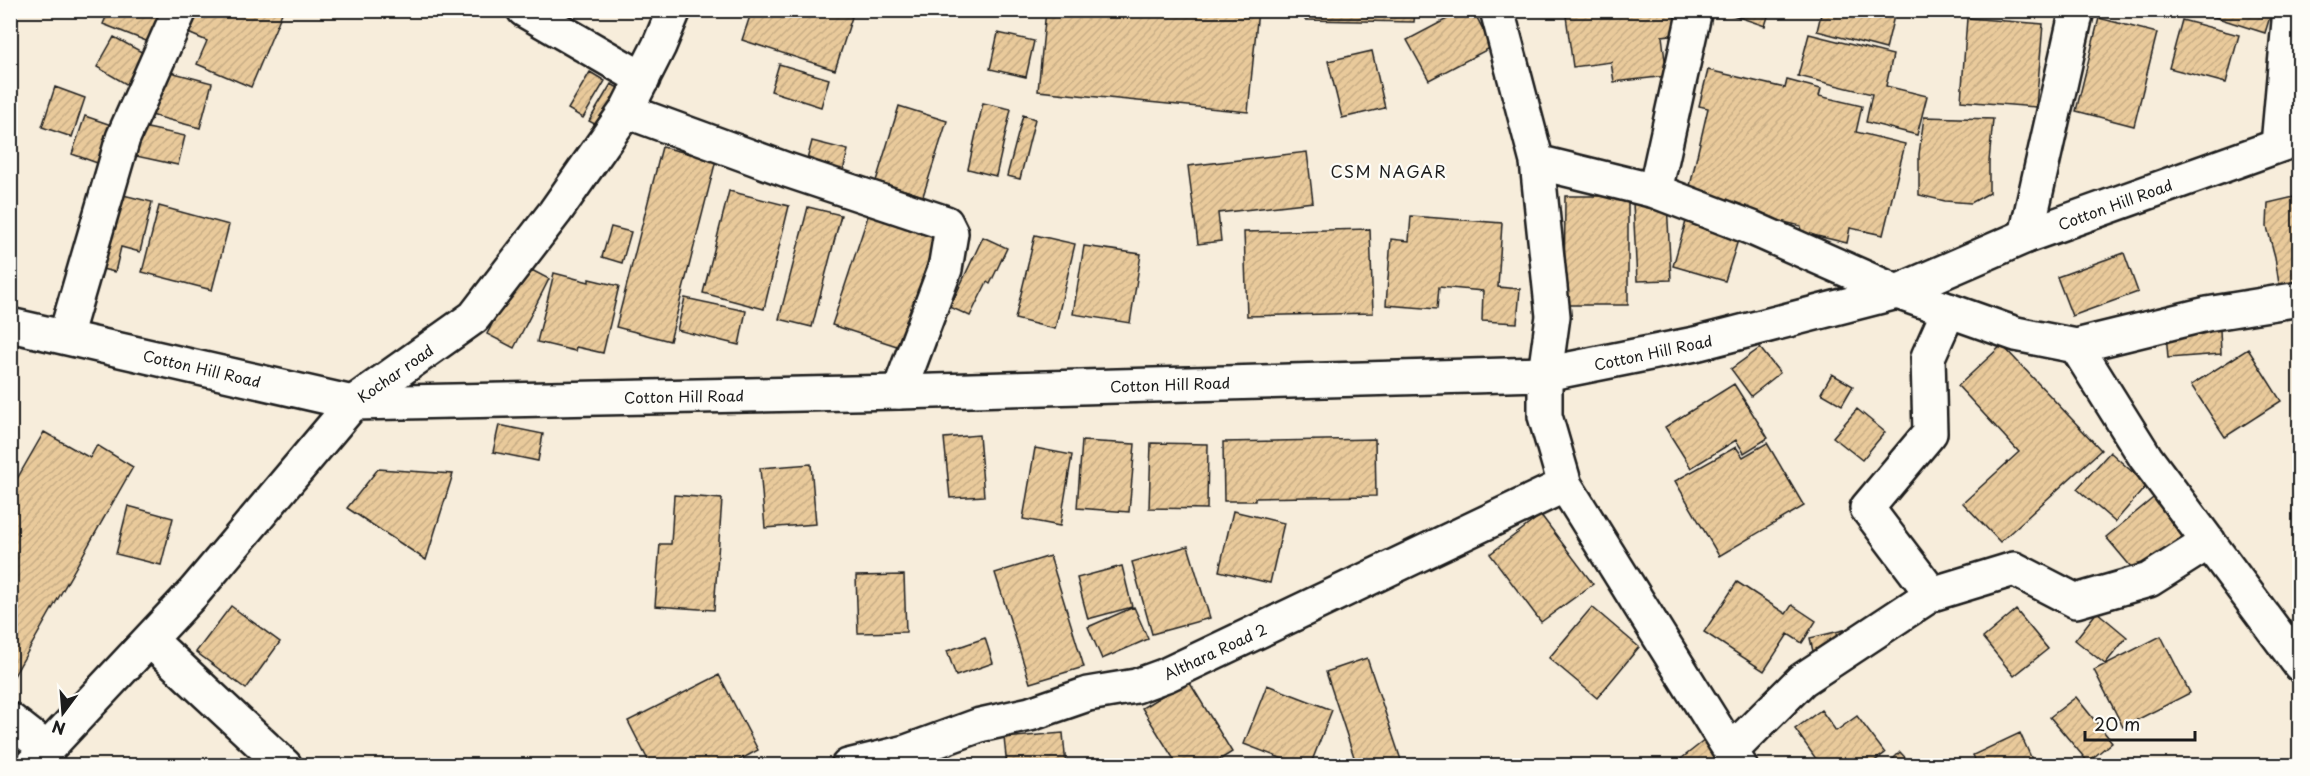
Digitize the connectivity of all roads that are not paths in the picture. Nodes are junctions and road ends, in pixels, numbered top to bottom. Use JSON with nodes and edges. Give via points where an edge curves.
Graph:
{"nodes":[{"id":1,"x":180,"y":10,"type":"edge"},
{"id":2,"x":524,"y":10,"type":"edge"},
{"id":3,"x":674,"y":10,"type":"edge"},
{"id":4,"x":1497,"y":10,"type":"edge"},
{"id":5,"x":1695,"y":10,"type":"edge"},
{"id":6,"x":2077,"y":10,"type":"edge"},
{"id":7,"x":2290,"y":10,"type":"edge"},
{"id":8,"x":643,"y":79,"type":"junction"},
{"id":9,"x":626,"y":111,"type":"junction"},
{"id":10,"x":2289,"y":142,"type":"edge"},
{"id":11,"x":1537,"y":162,"type":"junction"},
{"id":12,"x":1655,"y":190,"type":"junction"},
{"id":13,"x":2026,"y":236,"type":"junction"},
{"id":14,"x":1897,"y":292,"type":"junction"},
{"id":15,"x":2300,"y":299,"type":"edge"},
{"id":16,"x":1949,"y":310,"type":"junction"},
{"id":17,"x":10,"y":325,"type":"edge"},
{"id":18,"x":65,"y":337,"type":"junction"},
{"id":19,"x":2076,"y":346,"type":"junction"},
{"id":20,"x":1545,"y":374,"type":"junction"},
{"id":21,"x":899,"y":392,"type":"junction"},
{"id":22,"x":352,"y":403,"type":"junction"},
{"id":23,"x":1565,"y":485,"type":"junction"},
{"id":24,"x":2209,"y":542,"type":"junction"},
{"id":25,"x":1932,"y":594,"type":"junction"},
{"id":26,"x":150,"y":640,"type":"junction"},
{"id":27,"x":2300,"y":664,"type":"edge"},
{"id":28,"x":10,"y":720,"type":"edge"},
{"id":29,"x":39,"y":757,"type":"edge"},
{"id":30,"x":1736,"y":758,"type":"edge"},
{"id":31,"x":285,"y":765,"type":"edge"},
{"id":32,"x":848,"y":765,"type":"edge"}],
"edges":[{"from":1,"to":18,"type":"street","via":[[123,138]]},
{"from":2,"to":8,"type":"street"},
{"from":3,"to":8,"type":"street","name":"Kochar road"},
{"from":4,"to":11,"type":"street"},
{"from":5,"to":12,"type":"street"},
{"from":6,"to":13,"type":"street"},
{"from":7,"to":10,"type":"street"},
{"from":8,"to":9,"type":"street","name":"Kochar road"},
{"from":9,"to":21,"type":"street","via":[[946,223],[951,234],[945,269]]},
{"from":9,"to":22,"type":"street","name":"Kochar road","via":[[474,317]]},
{"from":10,"to":13,"type":"street","name":"Cotton Hill Road"},
{"from":11,"to":12,"type":"street"},
{"from":11,"to":20,"type":"street","via":[[1554,316]]},
{"from":12,"to":14,"type":"street"},
{"from":13,"to":14,"type":"street","name":"Cotton Hill Road"},
{"from":14,"to":16,"type":"street"},
{"from":14,"to":20,"type":"street","name":"Cotton Hill Road","via":[[1695,344]]},
{"from":15,"to":19,"type":"street","via":[[2207,314]]},
{"from":16,"to":19,"type":"street","via":[[2016,334]]},
{"from":16,"to":25,"type":"street","via":[[1928,357],[1930,433],[1867,508]]},
{"from":17,"to":18,"type":"street","name":"Cotton Hill Road"},
{"from":18,"to":22,"type":"street","name":"Cotton Hill Road"},
{"from":19,"to":24,"type":"street","via":[[2146,458]]},
{"from":20,"to":21,"type":"street","name":"Cotton Hill Road"},
{"from":20,"to":23,"type":"street","via":[[1545,416]]},
{"from":21,"to":22,"type":"street","name":"Cotton Hill Road"},
{"from":22,"to":26,"type":"street","name":"Kochar road"},
{"from":23,"to":30,"type":"street"},
{"from":23,"to":32,"type":"street","name":"Althara Road 2","via":[[1166,675],[981,725],[906,752]]},
{"from":24,"to":25,"type":"street","via":[[2149,580],[2076,601],[2014,569]]},
{"from":24,"to":27,"type":"street"},
{"from":25,"to":30,"type":"street","via":[[1802,680]]},
{"from":26,"to":29,"type":"street","name":"Kochar road"},
{"from":26,"to":31,"type":"street"},
{"from":28,"to":29,"type":"street"}]}
